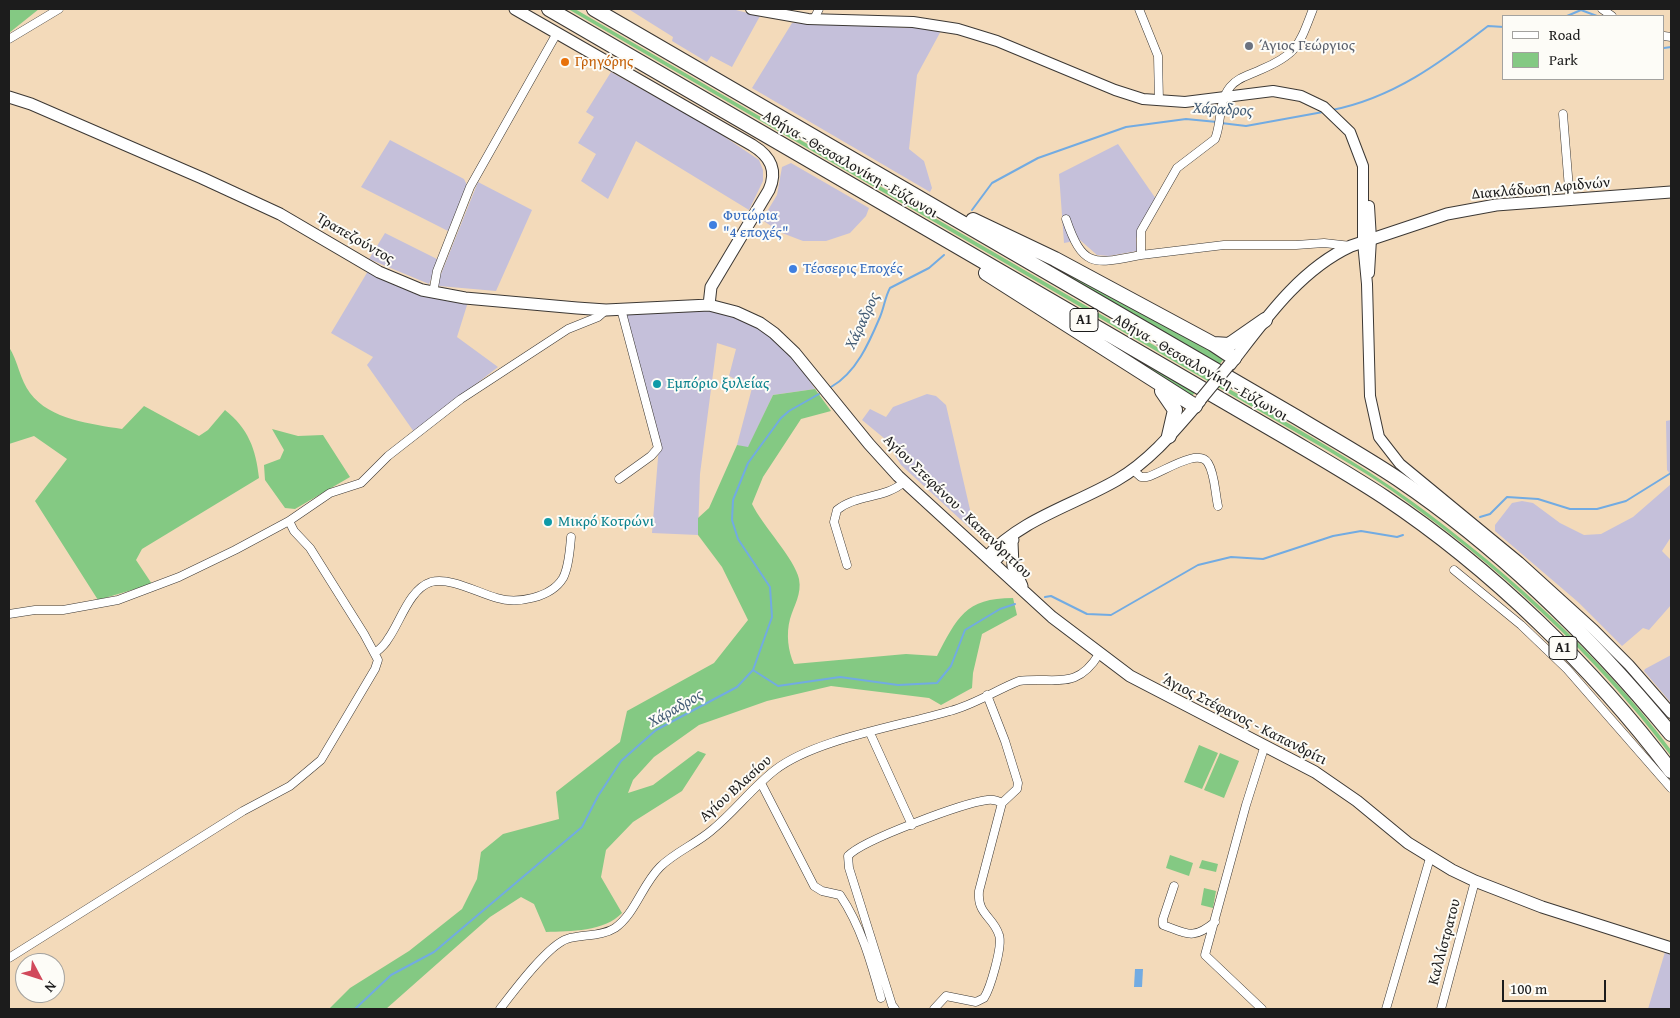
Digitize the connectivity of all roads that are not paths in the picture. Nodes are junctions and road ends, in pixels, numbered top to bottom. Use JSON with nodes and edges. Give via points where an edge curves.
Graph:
{"nodes":[{"id":1,"x":59,"y":9,"type":"edge"},
{"id":2,"x":515,"y":9,"type":"edge"},
{"id":3,"x":550,"y":9,"type":"edge"},
{"id":4,"x":594,"y":9,"type":"edge"},
{"id":5,"x":750,"y":9,"type":"edge"},
{"id":6,"x":819,"y":9,"type":"edge"},
{"id":7,"x":1139,"y":9,"type":"edge"},
{"id":8,"x":1311,"y":9,"type":"edge"},
{"id":9,"x":814,"y":19,"type":"junction"},
{"id":10,"x":557,"y":33,"type":"junction"},
{"id":11,"x":9,"y":39,"type":"edge"},
{"id":12,"x":1224,"y":96,"type":"junction"},
{"id":13,"x":9,"y":98,"type":"edge"},
{"id":14,"x":1159,"y":101,"type":"junction"},
{"id":15,"x":1563,"y":114,"type":"dead end"},
{"id":16,"x":895,"y":184,"type":"junction"},
{"id":17,"x":1671,"y":192,"type":"edge"},
{"id":18,"x":1570,"y":201,"type":"junction"},
{"id":19,"x":882,"y":202,"type":"junction"},
{"id":20,"x":1066,"y":218,"type":"dead end"},
{"id":21,"x":1367,"y":240,"type":"junction"},
{"id":22,"x":1351,"y":246,"type":"junction"},
{"id":23,"x":1141,"y":255,"type":"junction"},
{"id":24,"x":433,"y":293,"type":"junction"},
{"id":25,"x":709,"y":305,"type":"junction"},
{"id":26,"x":621,"y":309,"type":"junction"},
{"id":27,"x":606,"y":310,"type":"junction"},
{"id":28,"x":1265,"y":320,"type":"junction"},
{"id":29,"x":1213,"y":344,"type":"junction"},
{"id":30,"x":1232,"y":362,"type":"junction"},
{"id":31,"x":1151,"y":380,"type":"junction"},
{"id":32,"x":1198,"y":403,"type":"junction"},
{"id":33,"x":1169,"y":436,"type":"junction"},
{"id":34,"x":1322,"y":458,"type":"junction"},
{"id":35,"x":1133,"y":470,"type":"junction"},
{"id":36,"x":1334,"y":472,"type":"dead end"},
{"id":37,"x":619,"y":479,"type":"dead end"},
{"id":38,"x":904,"y":482,"type":"junction"},
{"id":39,"x":1218,"y":506,"type":"dead end"},
{"id":40,"x":289,"y":521,"type":"junction"},
{"id":41,"x":1021,"y":529,"type":"junction"},
{"id":42,"x":571,"y":537,"type":"dead end"},
{"id":43,"x":1012,"y":542,"type":"junction"},
{"id":44,"x":990,"y":560,"type":"junction"},
{"id":45,"x":846,"y":565,"type":"dead end"},
{"id":46,"x":1454,"y":570,"type":"dead end"},
{"id":47,"x":1025,"y":592,"type":"junction"},
{"id":48,"x":9,"y":614,"type":"edge"},
{"id":49,"x":375,"y":654,"type":"junction"},
{"id":50,"x":1099,"y":654,"type":"junction"},
{"id":51,"x":987,"y":695,"type":"junction"},
{"id":52,"x":1671,"y":713,"type":"edge"},
{"id":53,"x":870,"y":733,"type":"junction"},
{"id":54,"x":1671,"y":734,"type":"edge"},
{"id":55,"x":1265,"y":745,"type":"junction"},
{"id":56,"x":1671,"y":772,"type":"edge"},
{"id":57,"x":761,"y":783,"type":"junction"},
{"id":58,"x":1671,"y":788,"type":"edge"},
{"id":59,"x":1002,"y":803,"type":"junction"},
{"id":60,"x":912,"y":825,"type":"junction"},
{"id":61,"x":1430,"y":858,"type":"junction"},
{"id":62,"x":1475,"y":882,"type":"junction"},
{"id":63,"x":1174,"y":886,"type":"dead end"},
{"id":64,"x":1215,"y":922,"type":"junction"},
{"id":65,"x":1671,"y":948,"type":"edge"},
{"id":66,"x":9,"y":958,"type":"edge"},
{"id":67,"x":882,"y":998,"type":"dead end"},
{"id":68,"x":500,"y":1009,"type":"edge"},
{"id":69,"x":895,"y":1009,"type":"edge"},
{"id":70,"x":934,"y":1009,"type":"edge"},
{"id":71,"x":1262,"y":1009,"type":"edge"},
{"id":72,"x":1386,"y":1009,"type":"edge"},
{"id":73,"x":1441,"y":1009,"type":"edge"}],
"edges":[{"from":1,"to":11,"type":"street"},
{"from":2,"to":10,"type":"main road"},
{"from":3,"to":19,"type":"highway","name":"Αθήνα - Θεσσαλονίκη - Εύζωνοι","number":"Α1"},
{"from":4,"to":16,"type":"highway","name":"Αθήνα - Θεσσαλονίκη - Εύζωνοι","number":"Α1"},
{"from":5,"to":9,"type":"street"},
{"from":6,"to":9,"type":"street"},
{"from":7,"to":14,"type":"street","via":[[1158,56]]},
{"from":8,"to":12,"type":"street","via":[[1302,40],[1295,50],[1278,62],[1239,80]]},
{"from":9,"to":14,"type":"street","via":[[913,22],[958,29],[997,41],[1115,90]]},
{"from":10,"to":24,"type":"street","via":[[470,187],[438,271]]},
{"from":10,"to":25,"type":"main road","via":[[752,145],[770,161],[773,177],[770,190],[711,287]]},
{"from":12,"to":14,"type":"street"},
{"from":12,"to":21,"type":"street","via":[[1272,91],[1301,96],[1333,114],[1355,141],[1363,166]]},
{"from":12,"to":23,"type":"street","via":[[1215,139],[1178,168],[1141,231]]},
{"from":13,"to":24,"type":"main road","name":"Τραπεζούντος","via":[[31,104],[202,178],[280,214],[379,272]]},
{"from":15,"to":18,"type":"street"},
{"from":16,"to":29,"type":"highway","via":[[1055,259]]},
{"from":16,"to":54,"type":"highway","name":"Αθήνα - Θεσσαλονίκη - Εύζωνοι","number":"Α1","via":[[1304,419],[1394,475],[1524,580],[1615,669]]},
{"from":17,"to":18,"type":"main road","name":"Διακλάδωση Αφιδνών"},
{"from":18,"to":21,"type":"main road","name":"Διακλάδωση Αφιδνών","via":[[1496,205],[1447,214]]},
{"from":19,"to":31,"type":"highway"},
{"from":19,"to":34,"type":"highway","name":"Αθήνα - Θεσσαλονίκη - Εύζωνοι","number":"Α1"},
{"from":20,"to":23,"type":"street","via":[[1073,238],[1090,260],[1098,262]]},
{"from":21,"to":22,"type":"main road","name":"Διακλάδωση Αφιδνών"},
{"from":21,"to":52,"type":"street","via":[[1370,396],[1376,427],[1384,445],[1400,464],[1519,562],[1594,630]]},
{"from":22,"to":23,"type":"street","via":[[1324,243],[1224,246]]},
{"from":22,"to":28,"type":"main road","name":"Διακλάδωση Αφιδνών","via":[[1337,252],[1308,274]]},
{"from":24,"to":27,"type":"main road","name":"Τραπεζούντος"},
{"from":25,"to":26,"type":"main road","name":"Τραπεζούντος"},
{"from":25,"to":38,"type":"main road","name":"Αγίου Στεφάνου - Καπανδριτίου","via":[[752,319],[782,339]]},
{"from":26,"to":27,"type":"main road","name":"Τραπεζούντος"},
{"from":26,"to":37,"type":"street","via":[[658,448]]},
{"from":27,"to":40,"type":"street","via":[[598,317],[568,329],[461,399],[388,456],[361,483],[330,493]]},
{"from":28,"to":29,"type":"highway","via":[[1229,345]]},
{"from":28,"to":30,"type":"main road","name":"Διακλάδωση Αφιδνών"},
{"from":29,"to":30,"type":"highway"},
{"from":30,"to":32,"type":"main road","name":"Διακλάδωση Αφιδνών","bridge":true},
{"from":31,"to":32,"type":"highway"},
{"from":31,"to":33,"type":"highway","via":[[1175,410]]},
{"from":32,"to":33,"type":"main road","name":"Διακλάδωση Αφιδνών"},
{"from":33,"to":35,"type":"main road","name":"Διακλάδωση Αφιδνών"},
{"from":34,"to":36,"type":"highway"},
{"from":34,"to":56,"type":"highway","name":"Αθήνα - Θεσσαλονίκη - Εύζωνοι","number":"Α1","via":[[1401,511],[1478,569],[1605,691]]},
{"from":35,"to":39,"type":"street","via":[[1141,477],[1147,477],[1192,457],[1201,457],[1208,464]]},
{"from":35,"to":41,"type":"main road","name":"Διακλάδωση Αφιδνών"},
{"from":38,"to":44,"type":"main road","name":"Αγίου Στεφάνου - Καπανδριτίου"},
{"from":38,"to":45,"type":"street","via":[[890,492],[837,510],[834,522]]},
{"from":40,"to":48,"type":"street","via":[[187,573],[118,600],[63,610]]},
{"from":40,"to":49,"type":"street","via":[[310,548]]},
{"from":41,"to":43,"type":"main road","name":"Διακλάδωση Αφιδνών"},
{"from":41,"to":44,"type":"main road","name":"Διακλάδωση Αφιδνών","via":[[1007,536]]},
{"from":42,"to":49,"type":"street","via":[[563,577],[549,592],[510,601],[470,588],[432,582],[414,595],[390,636]]},
{"from":43,"to":44,"type":"main road","name":"Διακλάδωση Αφιδνών"},
{"from":43,"to":47,"type":"main road","via":[[1013,566]]},
{"from":44,"to":47,"type":"main road","name":"Αγίου Στεφάνου - Καπανδριτίου"},
{"from":46,"to":58,"type":"street","via":[[1515,620],[1567,669]]},
{"from":47,"to":50,"type":"main road","name":"Αγίου Στεφάνου - Καπανδριτίου"},
{"from":49,"to":66,"type":"street","via":[[378,660],[375,669],[314,767],[290,786],[243,811]]},
{"from":50,"to":51,"type":"street","name":"Αγίου Βλασίου","via":[[1091,666],[1068,681],[1019,681]]},
{"from":50,"to":55,"type":"main road","name":"Άγιος Στέφανος - Καπανδρίτι","via":[[1150,688]]},
{"from":51,"to":53,"type":"street","name":"Αγίου Βλασίου","via":[[952,711]]},
{"from":51,"to":59,"type":"street","via":[[1006,741],[1018,783]]},
{"from":53,"to":57,"type":"street","name":"Αγίου Βλασίου","via":[[795,758]]},
{"from":53,"to":60,"type":"street"},
{"from":55,"to":61,"type":"main road","name":"Άγιος Στέφανος - Καπανδρίτι","via":[[1336,786]]},
{"from":55,"to":64,"type":"street"},
{"from":57,"to":67,"type":"street","via":[[814,886],[840,895],[846,904],[863,938]]},
{"from":57,"to":68,"type":"street","name":"Αγίου Βλασίου","via":[[710,832],[661,866],[614,928],[560,942]]},
{"from":59,"to":60,"type":"street","via":[[994,799],[984,800]]},
{"from":59,"to":70,"type":"street","via":[[978,903],[1000,936],[998,955],[986,994],[976,1002],[946,996]]},
{"from":60,"to":69,"type":"street","via":[[875,840],[848,856],[849,868]]},
{"from":61,"to":62,"type":"main road","name":"Άγιος Στέφανος - Καπανδρίτι"},
{"from":61,"to":72,"type":"street"},
{"from":62,"to":65,"type":"main road","name":"Άγιος Στέφανος - Καπανδρίτι"},
{"from":62,"to":73,"type":"street","name":"Καλλίστρατου"},
{"from":63,"to":64,"type":"street","via":[[1163,925],[1196,935]]},
{"from":64,"to":71,"type":"street","via":[[1207,958],[1215,962]]}]}
